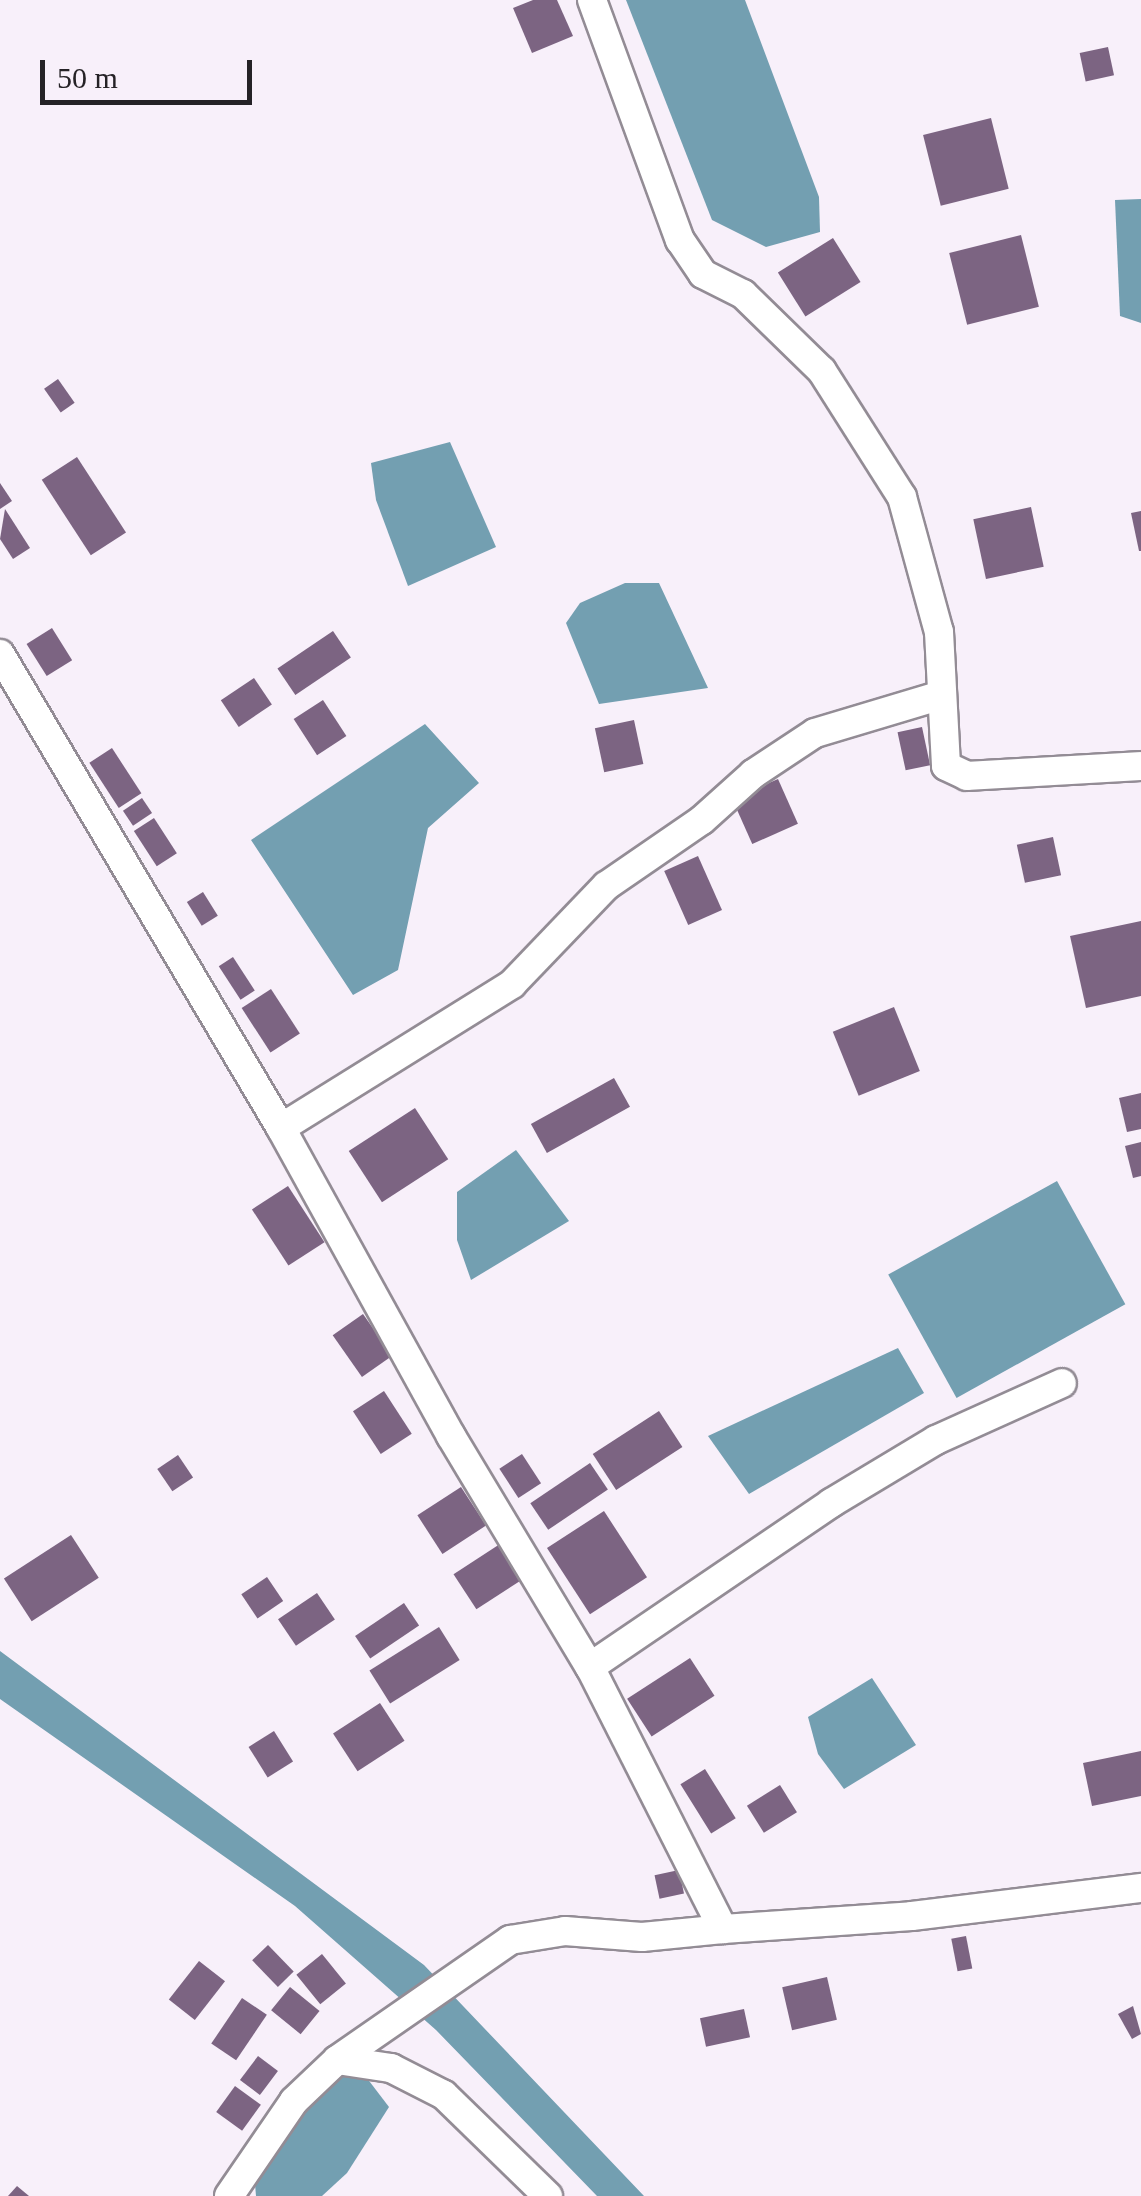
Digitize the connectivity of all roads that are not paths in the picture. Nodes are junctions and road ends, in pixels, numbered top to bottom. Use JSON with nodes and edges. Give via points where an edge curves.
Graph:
{"nodes":[{"id":1,"x":592,"y":0,"type":"edge"},
{"id":2,"x":0,"y":654,"type":"edge"},
{"id":3,"x":938,"y":696,"type":"junction"},
{"id":4,"x":1141,"y":766,"type":"edge"},
{"id":5,"x":282,"y":1128,"type":"junction"},
{"id":6,"x":1062,"y":1383,"type":"dead end"},
{"id":7,"x":590,"y":1667,"type":"junction"},
{"id":8,"x":1141,"y":1888,"type":"edge"},
{"id":9,"x":724,"y":1928,"type":"junction"},
{"id":10,"x":337,"y":2060,"type":"junction"},
{"id":11,"x":229,"y":2196,"type":"edge"},
{"id":12,"x":548,"y":2196,"type":"edge"}],
"edges":[{"from":1,"to":3,"type":"street","via":[[680,240],[703,274],[743,294],[822,371],[902,496],[939,632]]},
{"from":2,"to":5,"type":"street"},
{"from":3,"to":4,"type":"street","via":[[946,766],[955,775]]},
{"from":3,"to":5,"type":"street","via":[[815,734],[753,774],[702,820],[606,886],[512,984]]},
{"from":5,"to":7,"type":"street","via":[[451,1436]]},
{"from":6,"to":7,"type":"street","via":[[936,1440],[831,1503]]},
{"from":7,"to":9,"type":"street"},
{"from":8,"to":9,"type":"street","via":[[912,1916]]},
{"from":9,"to":10,"type":"street","via":[[642,1937],[532,1933],[510,1940]]},
{"from":10,"to":11,"type":"street","via":[[294,2101]]},
{"from":10,"to":12,"type":"street","via":[[391,2068],[444,2095]]}]}
